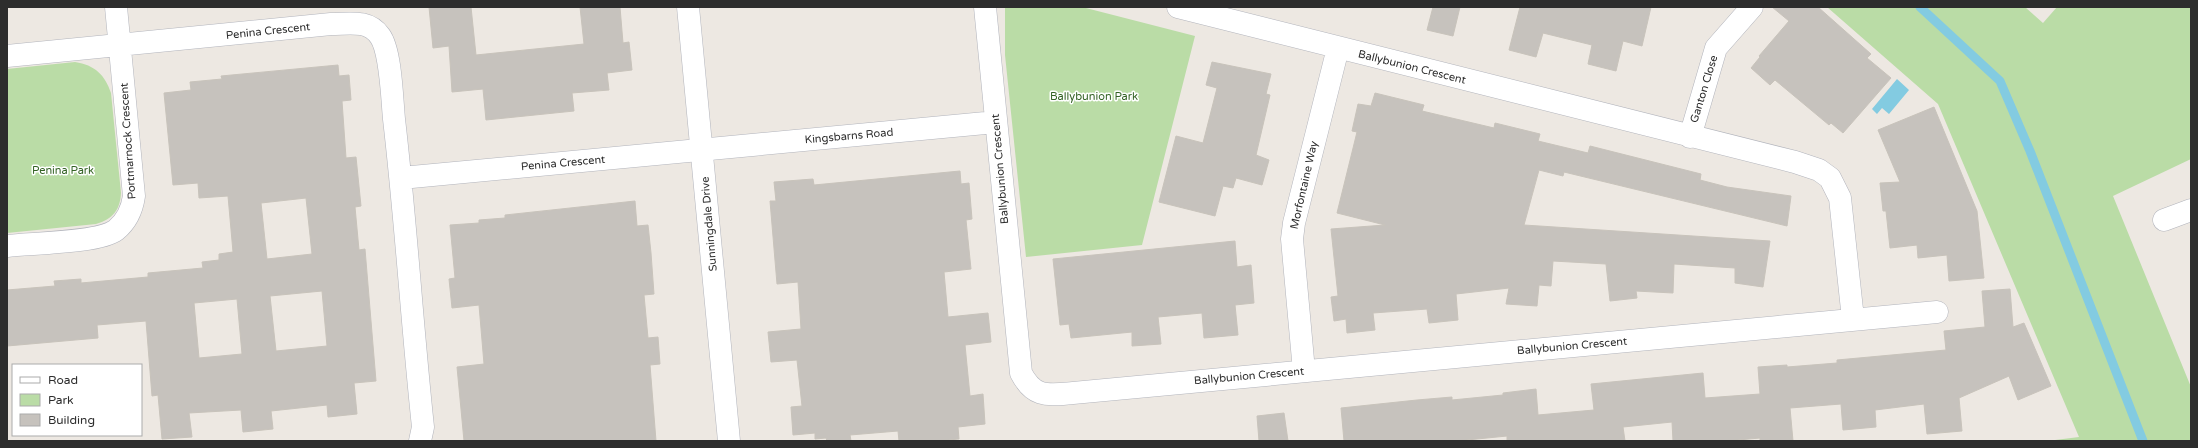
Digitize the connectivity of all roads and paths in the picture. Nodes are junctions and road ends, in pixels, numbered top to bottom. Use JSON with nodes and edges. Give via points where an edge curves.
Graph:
{"nodes":[{"id":1,"x":116,"y":7,"type":"edge"},
{"id":2,"x":688,"y":7,"type":"edge"},
{"id":3,"x":985,"y":7,"type":"edge"},
{"id":4,"x":1178,"y":7,"type":"edge"},
{"id":5,"x":1752,"y":7,"type":"edge"},
{"id":6,"x":120,"y":46,"type":"junction"},
{"id":7,"x":1338,"y":48,"type":"junction"},
{"id":8,"x":7,"y":56,"type":"edge"},
{"id":9,"x":996,"y":122,"type":"junction"},
{"id":10,"x":1690,"y":137,"type":"junction"},
{"id":11,"x":702,"y":150,"type":"junction"},
{"id":12,"x":401,"y":178,"type":"junction"},
{"id":13,"x":2191,"y":210,"type":"edge"},
{"id":14,"x":2164,"y":220,"type":"dead end"},
{"id":15,"x":7,"y":246,"type":"edge"},
{"id":16,"x":1938,"y":312,"type":"dead end"},
{"id":17,"x":1853,"y":319,"type":"junction"},
{"id":18,"x":1304,"y":371,"type":"junction"},
{"id":19,"x":420,"y":441,"type":"edge"},
{"id":20,"x":729,"y":441,"type":"edge"}],
"edges":[{"from":1,"to":6,"type":"street","name":"Portmarnock Crescent"},
{"from":2,"to":11,"type":"street","name":"Sunningdale Drive"},
{"from":3,"to":9,"type":"street","name":"Ballybunion Crescent"},
{"from":4,"to":7,"type":"street","name":"Ballybunion Crescent"},
{"from":5,"to":10,"type":"street","name":"Ganton Close","via":[[1716,48]]},
{"from":6,"to":8,"type":"street","name":"Penina Crescent"},
{"from":6,"to":12,"type":"street","name":"Penina Crescent","via":[[331,24],[360,23],[371,26],[385,44]]},
{"from":6,"to":15,"type":"street","name":"Portmarnock Crescent","via":[[134,196],[129,215],[123,224],[106,236]]},
{"from":7,"to":10,"type":"street","name":"Ballybunion Crescent"},
{"from":7,"to":18,"type":"street","name":"Morfontaine Way","via":[[1292,239]]},
{"from":9,"to":11,"type":"street","name":"Kingsbarns Road"},
{"from":9,"to":18,"type":"street","name":"Ballybunion Crescent","via":[[1017,345],[1021,373],[1032,389],[1041,394],[1051,394]]},
{"from":10,"to":17,"type":"street","name":"Ballybunion Crescent","via":[[1810,166],[1830,178],[1840,198]]},
{"from":11,"to":12,"type":"street","name":"Penina Crescent"},
{"from":11,"to":20,"type":"street","name":"Sunningdale Drive"},
{"from":12,"to":19,"type":"street","name":"Penina Crescent","via":[[423,427]]},
{"from":13,"to":14,"type":"street"},
{"from":16,"to":17,"type":"street","name":"Ballybunion Crescent"},
{"from":17,"to":18,"type":"street","name":"Ballybunion Crescent"}]}
